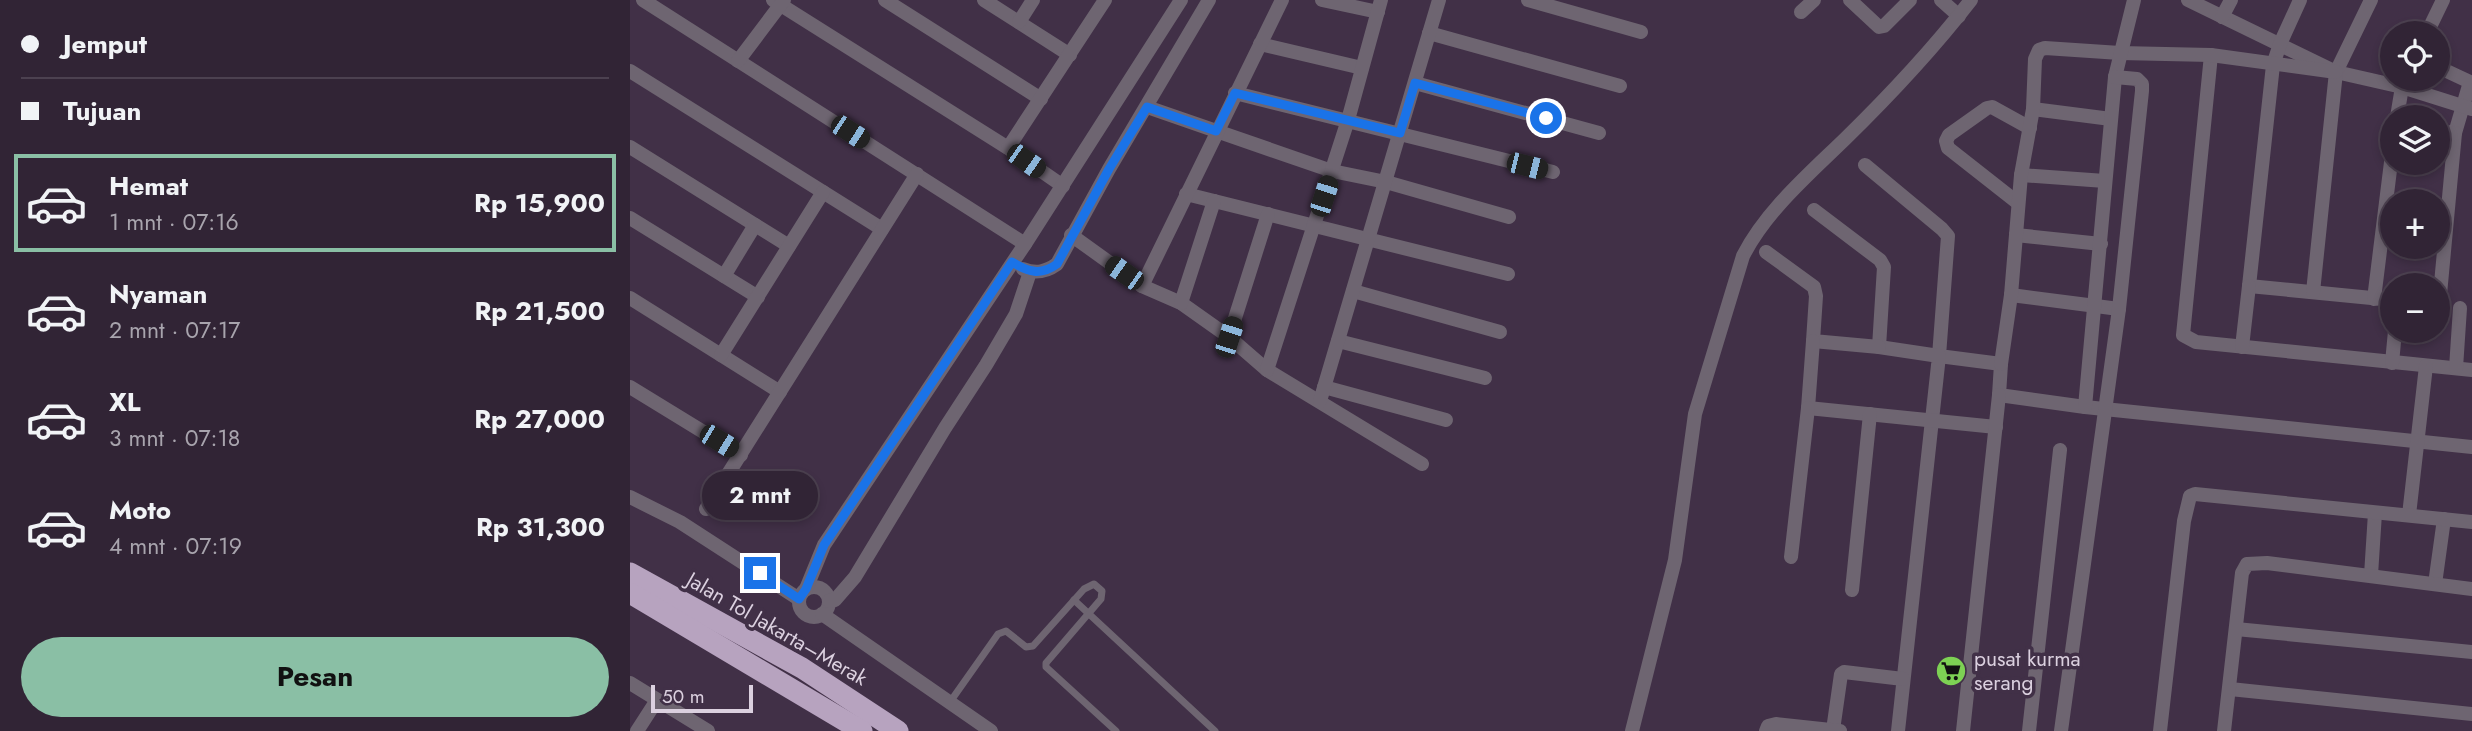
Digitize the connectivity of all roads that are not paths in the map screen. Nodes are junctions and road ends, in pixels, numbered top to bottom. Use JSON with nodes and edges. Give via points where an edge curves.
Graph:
{"nodes":[{"id":1,"x":643,"y":0,"type":"edge"},
{"id":2,"x":885,"y":0,"type":"edge"},
{"id":3,"x":984,"y":0,"type":"edge"},
{"id":4,"x":1033,"y":0,"type":"edge"},
{"id":5,"x":1105,"y":0,"type":"edge"},
{"id":6,"x":1181,"y":0,"type":"edge"},
{"id":7,"x":1209,"y":0,"type":"edge"},
{"id":8,"x":1282,"y":0,"type":"edge"},
{"id":9,"x":1322,"y":0,"type":"edge"},
{"id":10,"x":1439,"y":0,"type":"edge"},
{"id":11,"x":1528,"y":0,"type":"edge"},
{"id":12,"x":1814,"y":0,"type":"edge"},
{"id":13,"x":1850,"y":0,"type":"edge"},
{"id":14,"x":1910,"y":0,"type":"edge"},
{"id":15,"x":1941,"y":0,"type":"edge"},
{"id":16,"x":1971,"y":0,"type":"edge"},
{"id":17,"x":2134,"y":0,"type":"edge"},
{"id":18,"x":2188,"y":0,"type":"edge"},
{"id":19,"x":2231,"y":0,"type":"edge"},
{"id":20,"x":2300,"y":0,"type":"edge"},
{"id":21,"x":2371,"y":0,"type":"edge"},
{"id":22,"x":2444,"y":0,"type":"edge"},
{"id":23,"x":779,"y":2,"type":"edge"},
{"id":24,"x":1379,"y":6,"type":"edge"},
{"id":25,"x":1801,"y":12,"type":"dead end"},
{"id":26,"x":1959,"y":16,"type":"junction"},
{"id":27,"x":2222,"y":17,"type":"junction"},
{"id":28,"x":2433,"y":21,"type":"edge"},
{"id":29,"x":1019,"y":22,"type":"junction"},
{"id":30,"x":1641,"y":32,"type":"dead end"},
{"id":31,"x":1429,"y":33,"type":"junction"},
{"id":32,"x":1260,"y":44,"type":"junction"},
{"id":33,"x":2280,"y":44,"type":"junction"},
{"id":34,"x":2120,"y":53,"type":"junction"},
{"id":35,"x":1070,"y":55,"type":"junction"},
{"id":36,"x":2211,"y":55,"type":"junction"},
{"id":37,"x":738,"y":61,"type":"junction"},
{"id":38,"x":2273,"y":65,"type":"junction"},
{"id":39,"x":1362,"y":68,"type":"junction"},
{"id":40,"x":630,"y":71,"type":"edge"},
{"id":41,"x":2336,"y":72,"type":"junction"},
{"id":42,"x":2450,"y":72,"type":"edge"},
{"id":43,"x":2115,"y":77,"type":"junction"},
{"id":44,"x":2380,"y":79,"type":"edge"},
{"id":45,"x":2471,"y":80,"type":"edge"},
{"id":46,"x":1415,"y":83,"type":"junction"},
{"id":47,"x":1620,"y":86,"type":"dead end"},
{"id":48,"x":2424,"y":91,"type":"edge"},
{"id":49,"x":1235,"y":93,"type":"junction"},
{"id":50,"x":1041,"y":99,"type":"junction"},
{"id":51,"x":1147,"y":107,"type":"junction"},
{"id":52,"x":2468,"y":108,"type":"edge"},
{"id":53,"x":2033,"y":109,"type":"junction"},
{"id":54,"x":2111,"y":119,"type":"junction"},
{"id":55,"x":1348,"y":120,"type":"junction"},
{"id":56,"x":2030,"y":128,"type":"junction"},
{"id":57,"x":1216,"y":131,"type":"junction"},
{"id":58,"x":2450,"y":132,"type":"edge"},
{"id":59,"x":1400,"y":133,"type":"junction"},
{"id":60,"x":1599,"y":133,"type":"dead end"},
{"id":61,"x":2455,"y":133,"type":"junction"},
{"id":62,"x":630,"y":147,"type":"edge"},
{"id":63,"x":1008,"y":148,"type":"junction"},
{"id":64,"x":1865,"y":165,"type":"dead end"},
{"id":65,"x":1332,"y":171,"type":"junction"},
{"id":66,"x":1553,"y":172,"type":"dead end"},
{"id":67,"x":917,"y":174,"type":"junction"},
{"id":68,"x":2021,"y":175,"type":"junction"},
{"id":69,"x":2389,"y":175,"type":"edge"},
{"id":70,"x":2105,"y":181,"type":"junction"},
{"id":71,"x":1386,"y":182,"type":"junction"},
{"id":72,"x":1063,"y":186,"type":"junction"},
{"id":73,"x":823,"y":192,"type":"junction"},
{"id":74,"x":1186,"y":194,"type":"junction"},
{"id":75,"x":1214,"y":201,"type":"junction"},
{"id":76,"x":2018,"y":203,"type":"junction"},
{"id":77,"x":1814,"y":210,"type":"dead end"},
{"id":78,"x":1268,"y":214,"type":"junction"},
{"id":79,"x":1509,"y":217,"type":"dead end"},
{"id":80,"x":630,"y":218,"type":"edge"},
{"id":81,"x":2103,"y":224,"type":"junction"},
{"id":82,"x":755,"y":225,"type":"junction"},
{"id":83,"x":2128,"y":225,"type":"junction"},
{"id":84,"x":882,"y":229,"type":"junction"},
{"id":85,"x":2016,"y":235,"type":"junction"},
{"id":86,"x":1071,"y":236,"type":"junction"},
{"id":87,"x":1025,"y":244,"type":"junction"},
{"id":88,"x":2101,"y":244,"type":"junction"},
{"id":89,"x":789,"y":246,"type":"junction"},
{"id":90,"x":1766,"y":252,"type":"dead end"},
{"id":91,"x":1012,"y":262,"type":"junction"},
{"id":92,"x":1039,"y":271,"type":"junction"},
{"id":93,"x":2441,"y":273,"type":"edge"},
{"id":94,"x":1508,"y":274,"type":"dead end"},
{"id":95,"x":723,"y":276,"type":"junction"},
{"id":96,"x":1142,"y":286,"type":"junction"},
{"id":97,"x":2249,"y":286,"type":"junction"},
{"id":98,"x":1353,"y":291,"type":"junction"},
{"id":99,"x":2313,"y":292,"type":"junction"},
{"id":100,"x":2011,"y":295,"type":"junction"},
{"id":101,"x":758,"y":297,"type":"junction"},
{"id":102,"x":630,"y":298,"type":"edge"},
{"id":103,"x":2374,"y":299,"type":"junction"},
{"id":104,"x":2380,"y":299,"type":"edge"},
{"id":105,"x":1181,"y":303,"type":"junction"},
{"id":106,"x":2095,"y":307,"type":"junction"},
{"id":107,"x":2466,"y":308,"type":"edge"},
{"id":108,"x":2119,"y":309,"type":"junction"},
{"id":109,"x":1500,"y":332,"type":"dead end"},
{"id":110,"x":1229,"y":337,"type":"junction"},
{"id":111,"x":1338,"y":341,"type":"junction"},
{"id":112,"x":1813,"y":341,"type":"junction"},
{"id":113,"x":2394,"y":343,"type":"edge"},
{"id":114,"x":1879,"y":347,"type":"junction"},
{"id":115,"x":2242,"y":347,"type":"junction"},
{"id":116,"x":722,"y":355,"type":"junction"},
{"id":117,"x":1939,"y":356,"type":"junction"},
{"id":118,"x":2392,"y":363,"type":"junction"},
{"id":119,"x":2001,"y":364,"type":"junction"},
{"id":120,"x":2426,"y":366,"type":"junction"},
{"id":121,"x":2456,"y":368,"type":"junction"},
{"id":122,"x":1267,"y":370,"type":"junction"},
{"id":123,"x":2472,"y":370,"type":"edge"},
{"id":124,"x":1485,"y":378,"type":"dead end"},
{"id":125,"x":630,"y":387,"type":"edge"},
{"id":126,"x":780,"y":392,"type":"junction"},
{"id":127,"x":1322,"y":394,"type":"junction"},
{"id":128,"x":1999,"y":396,"type":"junction"},
{"id":129,"x":2085,"y":407,"type":"junction"},
{"id":130,"x":1808,"y":408,"type":"junction"},
{"id":131,"x":2104,"y":408,"type":"junction"},
{"id":132,"x":1870,"y":414,"type":"junction"},
{"id":133,"x":1446,"y":420,"type":"dead end"},
{"id":134,"x":1933,"y":420,"type":"junction"},
{"id":135,"x":1996,"y":426,"type":"junction"},
{"id":136,"x":2418,"y":441,"type":"junction"},
{"id":137,"x":2472,"y":447,"type":"edge"},
{"id":138,"x":2060,"y":450,"type":"dead end"},
{"id":139,"x":741,"y":454,"type":"junction"},
{"id":140,"x":1422,"y":464,"type":"dead end"},
{"id":141,"x":630,"y":497,"type":"edge"},
{"id":142,"x":706,"y":509,"type":"dead end"},
{"id":143,"x":2375,"y":513,"type":"junction"},
{"id":144,"x":2409,"y":515,"type":"junction"},
{"id":145,"x":2444,"y":519,"type":"junction"},
{"id":146,"x":2472,"y":522,"type":"edge"},
{"id":147,"x":1791,"y":557,"type":"dead end"},
{"id":148,"x":630,"y":573,"type":"edge"},
{"id":149,"x":2371,"y":575,"type":"junction"},
{"id":150,"x":2435,"y":584,"type":"junction"},
{"id":151,"x":2472,"y":589,"type":"edge"},
{"id":152,"x":1852,"y":590,"type":"dead end"},
{"id":153,"x":630,"y":593,"type":"edge"},
{"id":154,"x":803,"y":594,"type":"junction"},
{"id":155,"x":1074,"y":600,"type":"junction"},
{"id":156,"x":825,"y":608,"type":"junction"},
{"id":157,"x":1088,"y":615,"type":"junction"},
{"id":158,"x":2236,"y":629,"type":"junction"},
{"id":159,"x":2472,"y":652,"type":"edge"},
{"id":160,"x":1903,"y":678,"type":"junction"},
{"id":161,"x":630,"y":683,"type":"edge"},
{"id":162,"x":2230,"y":689,"type":"junction"},
{"id":163,"x":657,"y":700,"type":"junction"},
{"id":164,"x":949,"y":704,"type":"junction"},
{"id":165,"x":2472,"y":714,"type":"edge"},
{"id":166,"x":1837,"y":730,"type":"edge"},
{"id":167,"x":637,"y":731,"type":"edge"},
{"id":168,"x":708,"y":731,"type":"edge"},
{"id":169,"x":862,"y":731,"type":"edge"},
{"id":170,"x":898,"y":731,"type":"edge"},
{"id":171,"x":991,"y":731,"type":"edge"},
{"id":172,"x":1116,"y":731,"type":"edge"},
{"id":173,"x":1215,"y":731,"type":"edge"},
{"id":174,"x":1632,"y":731,"type":"edge"},
{"id":175,"x":1766,"y":731,"type":"edge"},
{"id":176,"x":1898,"y":731,"type":"edge"},
{"id":177,"x":1963,"y":731,"type":"edge"},
{"id":178,"x":2029,"y":731,"type":"edge"},
{"id":179,"x":2061,"y":731,"type":"edge"},
{"id":180,"x":2160,"y":731,"type":"edge"},
{"id":181,"x":2224,"y":731,"type":"edge"}],
"edges":[{"from":1,"to":37,"type":"street"},
{"from":2,"to":50,"type":"street"},
{"from":3,"to":29,"type":"street"},
{"from":4,"to":29,"type":"street"},
{"from":5,"to":35,"type":"street"},
{"from":6,"to":72,"type":"street"},
{"from":7,"to":51,"type":"street"},
{"from":8,"to":32,"type":"street"},
{"from":9,"to":24,"type":"street"},
{"from":10,"to":31,"type":"street"},
{"from":11,"to":30,"type":"street"},
{"from":12,"to":25,"type":"street"},
{"from":13,"to":14,"type":"street","via":[[1881,27]]},
{"from":15,"to":26,"type":"street"},
{"from":16,"to":26,"type":"street"},
{"from":17,"to":34,"type":"street"},
{"from":18,"to":27,"type":"street"},
{"from":19,"to":27,"type":"street"},
{"from":20,"to":33,"type":"street"},
{"from":21,"to":41,"type":"street"},
{"from":22,"to":28,"type":"street"},
{"from":23,"to":37,"type":"street"},
{"from":23,"to":63,"type":"street"},
{"from":24,"to":39,"type":"street"},
{"from":26,"to":174,"type":"street","via":[[1792,192],[1755,234],[1743,256],[1695,414],[1675,560]]},
{"from":27,"to":33,"type":"street"},
{"from":29,"to":35,"type":"street"},
{"from":31,"to":46,"type":"street"},
{"from":31,"to":47,"type":"street"},
{"from":32,"to":39,"type":"street"},
{"from":32,"to":49,"type":"street"},
{"from":33,"to":38,"type":"street"},
{"from":33,"to":41,"type":"street"},
{"from":34,"to":36,"type":"street"},
{"from":34,"to":43,"type":"street"},
{"from":34,"to":53,"type":"street","via":[[2039,50]]},
{"from":35,"to":50,"type":"street"},
{"from":36,"to":38,"type":"street"},
{"from":36,"to":115,"type":"street","via":[[2182,331],[2191,341]]},
{"from":37,"to":67,"type":"street"},
{"from":38,"to":41,"type":"street"},
{"from":38,"to":97,"type":"street"},
{"from":39,"to":55,"type":"street"},
{"from":40,"to":73,"type":"street"},
{"from":41,"to":44,"type":"street"},
{"from":41,"to":99,"type":"street"},
{"from":42,"to":45,"type":"street"},
{"from":43,"to":54,"type":"street"},
{"from":43,"to":83,"type":"street","via":[[2137,79],[2142,84]]},
{"from":45,"to":52,"type":"street"},
{"from":46,"to":59,"type":"street"},
{"from":46,"to":60,"type":"street"},
{"from":48,"to":52,"type":"street"},
{"from":49,"to":55,"type":"street"},
{"from":49,"to":57,"type":"street"},
{"from":50,"to":63,"type":"street"},
{"from":51,"to":57,"type":"street"},
{"from":51,"to":86,"type":"street"},
{"from":52,"to":61,"type":"street"},
{"from":53,"to":54,"type":"street"},
{"from":53,"to":56,"type":"street"},
{"from":54,"to":70,"type":"street"},
{"from":55,"to":59,"type":"street"},
{"from":55,"to":65,"type":"street"},
{"from":56,"to":68,"type":"street"},
{"from":56,"to":76,"type":"street","via":[[1992,107],[1946,141],[1948,148]]},
{"from":57,"to":65,"type":"street"},
{"from":57,"to":74,"type":"street"},
{"from":58,"to":61,"type":"street"},
{"from":59,"to":66,"type":"street"},
{"from":59,"to":71,"type":"street"},
{"from":61,"to":93,"type":"street"},
{"from":62,"to":82,"type":"street"},
{"from":63,"to":72,"type":"street"},
{"from":64,"to":117,"type":"street","via":[[1948,236]]},
{"from":65,"to":71,"type":"street"},
{"from":65,"to":122,"type":"street"},
{"from":67,"to":84,"type":"street"},
{"from":67,"to":87,"type":"street"},
{"from":68,"to":70,"type":"street"},
{"from":68,"to":76,"type":"street"},
{"from":69,"to":103,"type":"street"},
{"from":70,"to":81,"type":"street"},
{"from":71,"to":79,"type":"street"},
{"from":71,"to":98,"type":"street"},
{"from":72,"to":87,"type":"street"},
{"from":73,"to":84,"type":"street"},
{"from":73,"to":89,"type":"street"},
{"from":74,"to":75,"type":"street"},
{"from":74,"to":96,"type":"street"},
{"from":75,"to":78,"type":"street"},
{"from":75,"to":105,"type":"street"},
{"from":76,"to":85,"type":"street"},
{"from":77,"to":114,"type":"street","via":[[1884,267]]},
{"from":78,"to":94,"type":"street"},
{"from":78,"to":110,"type":"street"},
{"from":80,"to":95,"type":"street"},
{"from":81,"to":83,"type":"street"},
{"from":81,"to":88,"type":"street"},
{"from":82,"to":89,"type":"street"},
{"from":82,"to":95,"type":"street"},
{"from":83,"to":108,"type":"street"},
{"from":84,"to":126,"type":"street"},
{"from":85,"to":88,"type":"street"},
{"from":85,"to":100,"type":"street"},
{"from":86,"to":92,"type":"street","via":[[1057,264]]},
{"from":86,"to":96,"type":"street"},
{"from":87,"to":91,"type":"street"},
{"from":88,"to":106,"type":"street"},
{"from":89,"to":101,"type":"street"},
{"from":90,"to":112,"type":"street","via":[[1814,287]]},
{"from":91,"to":92,"type":"street"},
{"from":91,"to":154,"type":"street","via":[[824,545]]},
{"from":92,"to":156,"type":"street","via":[[855,577]]},
{"from":95,"to":101,"type":"street"},
{"from":96,"to":105,"type":"street"},
{"from":97,"to":99,"type":"street"},
{"from":97,"to":115,"type":"street"},
{"from":98,"to":109,"type":"street"},
{"from":98,"to":111,"type":"street"},
{"from":99,"to":103,"type":"street"},
{"from":100,"to":106,"type":"street"},
{"from":100,"to":119,"type":"street"},
{"from":101,"to":116,"type":"street"},
{"from":102,"to":116,"type":"street"},
{"from":103,"to":104,"type":"street"},
{"from":105,"to":110,"type":"street"},
{"from":106,"to":108,"type":"street"},
{"from":106,"to":129,"type":"street"},
{"from":107,"to":121,"type":"street"},
{"from":108,"to":131,"type":"street"},
{"from":110,"to":122,"type":"street"},
{"from":111,"to":124,"type":"street"},
{"from":111,"to":127,"type":"street"},
{"from":112,"to":114,"type":"street"},
{"from":112,"to":130,"type":"street"},
{"from":113,"to":118,"type":"street"},
{"from":114,"to":117,"type":"street"},
{"from":115,"to":118,"type":"street"},
{"from":116,"to":126,"type":"street"},
{"from":117,"to":119,"type":"street"},
{"from":117,"to":134,"type":"street"},
{"from":118,"to":120,"type":"street"},
{"from":119,"to":128,"type":"street"},
{"from":120,"to":121,"type":"street"},
{"from":120,"to":136,"type":"street"},
{"from":121,"to":123,"type":"street"},
{"from":122,"to":127,"type":"street"},
{"from":125,"to":139,"type":"street"},
{"from":126,"to":139,"type":"street"},
{"from":127,"to":133,"type":"street"},
{"from":127,"to":140,"type":"street"},
{"from":128,"to":129,"type":"street"},
{"from":128,"to":135,"type":"street"},
{"from":129,"to":131,"type":"street"},
{"from":130,"to":132,"type":"street"},
{"from":130,"to":147,"type":"street"},
{"from":131,"to":136,"type":"street"},
{"from":131,"to":179,"type":"street"},
{"from":132,"to":134,"type":"street"},
{"from":132,"to":152,"type":"street"},
{"from":134,"to":135,"type":"street"},
{"from":134,"to":160,"type":"street"},
{"from":135,"to":177,"type":"street"},
{"from":136,"to":137,"type":"street"},
{"from":136,"to":144,"type":"street"},
{"from":138,"to":178,"type":"street"},
{"from":139,"to":142,"type":"street"},
{"from":141,"to":154,"type":"street"},
{"from":143,"to":144,"type":"street"},
{"from":143,"to":149,"type":"street"},
{"from":143,"to":180,"type":"street","via":[[2190,496]]},
{"from":144,"to":145,"type":"street"},
{"from":145,"to":146,"type":"street"},
{"from":145,"to":150,"type":"street"},
{"from":148,"to":170,"type":"highway","name":"Jalan Tol Jakarta–Merak","via":[[802,668]]},
{"from":149,"to":150,"type":"street"},
{"from":149,"to":158,"type":"street","via":[[2247,564]]},
{"from":150,"to":151,"type":"street"},
{"from":153,"to":169,"type":"highway","name":"Jalan Tol Jakarta–Merak"},
{"from":154,"to":156,"type":"street","via":[[814,587],[821,589],[827,594]]},
{"from":154,"to":156,"type":"street","via":[[800,607],[805,614],[813,617]]},
{"from":155,"to":157,"type":"lane"},
{"from":155,"to":157,"type":"lane","via":[[1086,586],[1100,588],[1102,598]]},
{"from":155,"to":164,"type":"lane","via":[[1033,646],[1003,631],[995,636]]},
{"from":156,"to":164,"type":"street"},
{"from":157,"to":172,"type":"lane","via":[[1046,667]]},
{"from":157,"to":173,"type":"lane"},
{"from":158,"to":159,"type":"street"},
{"from":158,"to":162,"type":"street"},
{"from":160,"to":166,"type":"street","via":[[1841,674]]},
{"from":160,"to":176,"type":"street"},
{"from":161,"to":163,"type":"street"},
{"from":162,"to":165,"type":"street"},
{"from":162,"to":181,"type":"street"},
{"from":163,"to":167,"type":"street"},
{"from":163,"to":168,"type":"street"},
{"from":164,"to":171,"type":"street"},
{"from":166,"to":175,"type":"street","via":[[1776,724]]}]}
